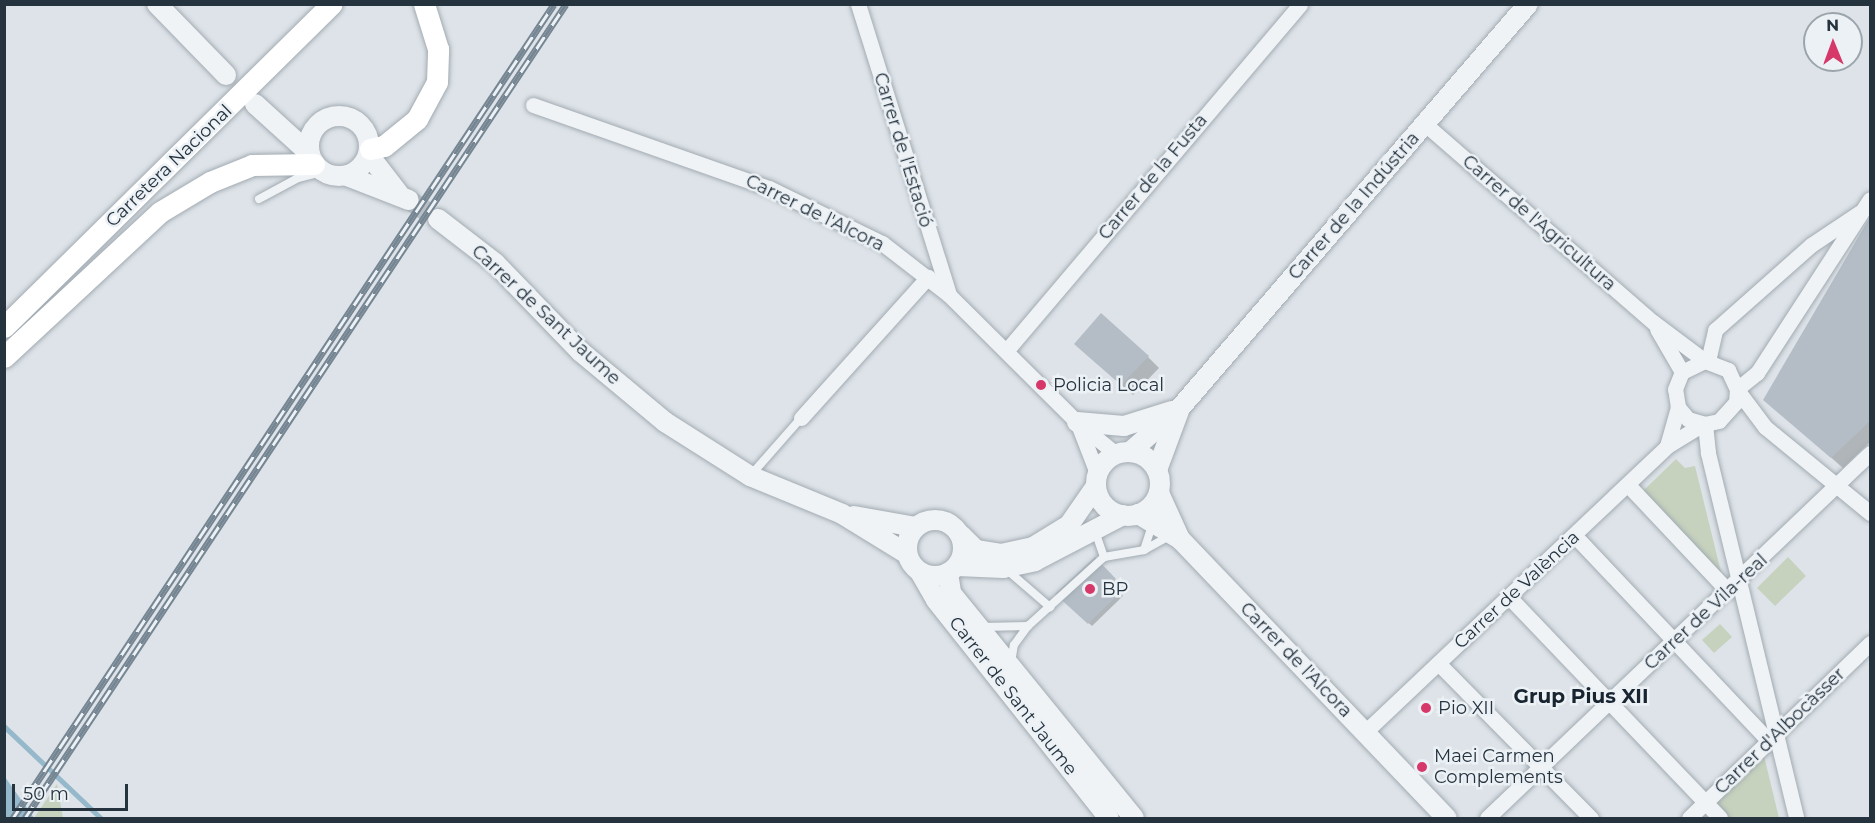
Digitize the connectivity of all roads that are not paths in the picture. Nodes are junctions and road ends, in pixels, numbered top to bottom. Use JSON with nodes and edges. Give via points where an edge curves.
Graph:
{"nodes":[{"id":1,"x":157,"y":4,"type":"edge"},
{"id":2,"x":315,"y":4,"type":"edge"},
{"id":3,"x":332,"y":4,"type":"edge"},
{"id":4,"x":424,"y":4,"type":"edge"},
{"id":5,"x":858,"y":4,"type":"edge"},
{"id":6,"x":1300,"y":4,"type":"edge"},
{"id":7,"x":1528,"y":4,"type":"edge"},
{"id":8,"x":226,"y":75,"type":"dead end"},
{"id":9,"x":255,"y":104,"type":"dead end"},
{"id":10,"x":533,"y":105,"type":"dead end"},
{"id":11,"x":274,"y":122,"type":"junction"},
{"id":12,"x":319,"y":123,"type":"junction"},
{"id":13,"x":1425,"y":124,"type":"junction"},
{"id":14,"x":370,"y":152,"type":"junction"},
{"id":15,"x":315,"y":163,"type":"junction"},
{"id":16,"x":347,"y":176,"type":"junction"},
{"id":17,"x":259,"y":200,"type":"dead end"},
{"id":18,"x":1867,"y":205,"type":"edge"},
{"id":19,"x":438,"y":219,"type":"tunnel mouth"},
{"id":20,"x":928,"y":277,"type":"junction"},
{"id":21,"x":949,"y":295,"type":"junction"},
{"id":22,"x":4,"y":307,"type":"edge"},
{"id":23,"x":1653,"y":322,"type":"junction"},
{"id":24,"x":4,"y":327,"type":"edge"},
{"id":25,"x":1007,"y":350,"type":"junction"},
{"id":26,"x":4,"y":357,"type":"edge"},
{"id":27,"x":1706,"y":361,"type":"junction"},
{"id":28,"x":1682,"y":372,"type":"junction"},
{"id":29,"x":1737,"y":390,"type":"junction"},
{"id":30,"x":1678,"y":407,"type":"junction"},
{"id":31,"x":1180,"y":408,"type":"junction"},
{"id":32,"x":1731,"y":412,"type":"junction"},
{"id":33,"x":801,"y":418,"type":"joint"},
{"id":34,"x":1077,"y":422,"type":"junction"},
{"id":35,"x":1704,"y":424,"type":"junction"},
{"id":36,"x":1765,"y":427,"type":"junction"},
{"id":37,"x":1667,"y":446,"type":"junction"},
{"id":38,"x":1123,"y":453,"type":"junction"},
{"id":39,"x":1870,"y":453,"type":"edge"},
{"id":40,"x":1157,"y":470,"type":"junction"},
{"id":41,"x":750,"y":476,"type":"junction"},
{"id":42,"x":1096,"y":480,"type":"junction"},
{"id":43,"x":1628,"y":485,"type":"junction"},
{"id":44,"x":1837,"y":486,"type":"junction"},
{"id":45,"x":1159,"y":493,"type":"junction"},
{"id":46,"x":1870,"y":513,"type":"edge"},
{"id":47,"x":842,"y":514,"type":"junction"},
{"id":48,"x":1138,"y":518,"type":"junction"},
{"id":49,"x":916,"y":526,"type":"junction"},
{"id":50,"x":1095,"y":531,"type":"junction"},
{"id":51,"x":961,"y":535,"type":"junction"},
{"id":52,"x":1575,"y":536,"type":"junction"},
{"id":53,"x":1176,"y":537,"type":"junction"},
{"id":54,"x":1144,"y":550,"type":"junction"},
{"id":55,"x":907,"y":554,"type":"junction"},
{"id":56,"x":1104,"y":556,"type":"junction"},
{"id":57,"x":1004,"y":568,"type":"junction"},
{"id":58,"x":952,"y":570,"type":"junction"},
{"id":59,"x":920,"y":572,"type":"junction"},
{"id":60,"x":1733,"y":586,"type":"junction"},
{"id":61,"x":1510,"y":598,"type":"junction"},
{"id":62,"x":1050,"y":607,"type":"junction"},
{"id":63,"x":1028,"y":626,"type":"junction"},
{"id":64,"x":979,"y":627,"type":"junction"},
{"id":65,"x":1676,"y":641,"type":"junction"},
{"id":66,"x":1870,"y":643,"type":"edge"},
{"id":67,"x":1438,"y":663,"type":"junction"},
{"id":68,"x":1011,"y":664,"type":"junction"},
{"id":69,"x":1610,"y":702,"type":"junction"},
{"id":70,"x":1365,"y":732,"type":"junction"},
{"id":71,"x":1772,"y":737,"type":"junction"},
{"id":72,"x":1541,"y":768,"type":"junction"},
{"id":73,"x":1706,"y":803,"type":"junction"},
{"id":74,"x":1109,"y":819,"type":"edge"},
{"id":75,"x":1134,"y":819,"type":"edge"},
{"id":76,"x":1447,"y":819,"type":"edge"},
{"id":77,"x":1487,"y":819,"type":"edge"},
{"id":78,"x":1591,"y":819,"type":"edge"},
{"id":79,"x":1689,"y":819,"type":"edge"},
{"id":80,"x":1720,"y":819,"type":"edge"},
{"id":81,"x":1796,"y":819,"type":"edge"}],
"edges":[{"from":1,"to":8,"type":"street"},
{"from":2,"to":22,"type":"main road","name":"Carretera Nacional"},
{"from":3,"to":24,"type":"main road","name":"Carretera Nacional"},
{"from":4,"to":14,"type":"main road","via":[[438,49],[436,82],[417,119],[384,147]]},
{"from":5,"to":21,"type":"street","name":"Carrer de l'Estació"},
{"from":6,"to":25,"type":"street","name":"Carrer de la Fusta"},
{"from":7,"to":13,"type":"street","name":"Carrer de la Indústria"},
{"from":9,"to":11,"type":"street"},
{"from":10,"to":20,"type":"street","name":"Carrer de l'Alcora","via":[[769,188],[882,243]]},
{"from":11,"to":12,"type":"street"},
{"from":11,"to":15,"type":"street"},
{"from":12,"to":14,"type":"street","via":[[335,116],[353,119],[367,131]]},
{"from":12,"to":15,"type":"street","via":[[310,137]]},
{"from":13,"to":23,"type":"street","name":"Carrer de l'Agricultura"},
{"from":13,"to":31,"type":"street","name":"Carrer de la Indústria"},
{"from":14,"to":16,"type":"street","via":[[361,169]]},
{"from":14,"to":16,"type":"street","via":[[404,197]]},
{"from":15,"to":16,"type":"street"},
{"from":15,"to":17,"type":"lane","via":[[298,178]]},
{"from":15,"to":26,"type":"main road","via":[[252,165],[210,182],[160,212]]},
{"from":18,"to":27,"type":"street","via":[[1811,244],[1715,330]]},
{"from":18,"to":29,"type":"street","via":[[1757,373]]},
{"from":19,"to":41,"type":"street","name":"Carrer de Sant Jaume","via":[[495,263],[581,352],[665,422]]},
{"from":20,"to":21,"type":"street","name":"Carrer de l'Alcora"},
{"from":20,"to":33,"type":"street"},
{"from":21,"to":25,"type":"street","name":"Carrer de l'Alcora"},
{"from":23,"to":27,"type":"street","name":"Carrer de l'Agricultura"},
{"from":23,"to":28,"type":"street","name":"Carrer de l'Agricultura"},
{"from":25,"to":34,"type":"street","name":"Carrer de l'Alcora"},
{"from":27,"to":28,"type":"street"},
{"from":27,"to":29,"type":"street","via":[[1728,370]]},
{"from":28,"to":30,"type":"street","via":[[1675,389]]},
{"from":29,"to":32,"type":"street"},
{"from":29,"to":36,"type":"street"},
{"from":30,"to":35,"type":"street","via":[[1688,419]]},
{"from":30,"to":37,"type":"street","name":"Carrer de València"},
{"from":31,"to":34,"type":"street","via":[[1124,426]]},
{"from":31,"to":38,"type":"street","name":"Carrer de la Indústria"},
{"from":31,"to":40,"type":"street","name":"Carrer de la Indústria"},
{"from":32,"to":35,"type":"street","via":[[1719,421]]},
{"from":32,"to":36,"type":"street"},
{"from":33,"to":41,"type":"lane"},
{"from":34,"to":38,"type":"street","name":"Carrer de l'Alcora"},
{"from":34,"to":42,"type":"street","name":"Carrer de l'Alcora"},
{"from":35,"to":37,"type":"street","name":"Carrer de València"},
{"from":35,"to":60,"type":"street"},
{"from":36,"to":44,"type":"street"},
{"from":37,"to":43,"type":"street","name":"Carrer de València"},
{"from":38,"to":40,"type":"street","via":[[1148,458]]},
{"from":38,"to":42,"type":"street","via":[[1104,462]]},
{"from":39,"to":44,"type":"street","name":"Carrer de Vila-real"},
{"from":40,"to":45,"type":"street"},
{"from":41,"to":47,"type":"street","name":"Carrer de Sant Jaume"},
{"from":42,"to":48,"type":"street","via":[[1104,505]]},
{"from":42,"to":51,"type":"street","via":[[1069,525],[1033,547],[1001,554],[976,550]]},
{"from":43,"to":52,"type":"street","name":"Carrer de València"},
{"from":43,"to":60,"type":"street"},
{"from":44,"to":46,"type":"street"},
{"from":44,"to":60,"type":"street","name":"Carrer de Vila-real"},
{"from":45,"to":48,"type":"street"},
{"from":45,"to":53,"type":"street","name":"Carrer de l'Alcora"},
{"from":47,"to":49,"type":"street","name":"Carrer de Sant Jaume"},
{"from":47,"to":55,"type":"street","name":"Carrer de Sant Jaume"},
{"from":48,"to":50,"type":"street"},
{"from":48,"to":53,"type":"street"},
{"from":48,"to":54,"type":"lane"},
{"from":49,"to":51,"type":"street","via":[[940,520]]},
{"from":49,"to":55,"type":"street","via":[[908,539]]},
{"from":50,"to":56,"type":"lane"},
{"from":50,"to":57,"type":"street","via":[[1053,555]]},
{"from":51,"to":58,"type":"street","via":[[963,551]]},
{"from":52,"to":61,"type":"street","name":"Carrer de València"},
{"from":52,"to":65,"type":"street"},
{"from":53,"to":54,"type":"lane"},
{"from":53,"to":70,"type":"street","name":"Carrer de l'Alcora"},
{"from":54,"to":56,"type":"lane"},
{"from":55,"to":59,"type":"street"},
{"from":56,"to":62,"type":"lane"},
{"from":57,"to":58,"type":"street"},
{"from":57,"to":62,"type":"lane"},
{"from":58,"to":59,"type":"street","via":[[938,576]]},
{"from":58,"to":64,"type":"street","name":"Carrer de Sant Jaume","via":[[951,594]]},
{"from":59,"to":74,"type":"street","name":"Carrer de Sant Jaume","via":[[936,600]]},
{"from":60,"to":65,"type":"street","name":"Carrer de Vila-real"},
{"from":60,"to":71,"type":"street"},
{"from":61,"to":67,"type":"street","name":"Carrer de València"},
{"from":61,"to":69,"type":"street"},
{"from":62,"to":63,"type":"lane"},
{"from":63,"to":64,"type":"lane"},
{"from":63,"to":68,"type":"lane","via":[[1014,645]]},
{"from":64,"to":68,"type":"street","name":"Carrer de Sant Jaume"},
{"from":65,"to":69,"type":"street","name":"Carrer de Vila-real"},
{"from":65,"to":71,"type":"street"},
{"from":66,"to":71,"type":"street","name":"Carrer d'Albocàsser"},
{"from":67,"to":70,"type":"street","name":"Carrer de València"},
{"from":67,"to":72,"type":"street"},
{"from":68,"to":75,"type":"street","name":"Carrer de Sant Jaume"},
{"from":69,"to":72,"type":"street","name":"Carrer de Vila-real"},
{"from":69,"to":73,"type":"street"},
{"from":70,"to":76,"type":"street","name":"Carrer de l'Alcora"},
{"from":71,"to":73,"type":"street","name":"Carrer d'Albocàsser"},
{"from":71,"to":81,"type":"street"},
{"from":72,"to":77,"type":"street","name":"Carrer de Vila-real"},
{"from":72,"to":78,"type":"street"},
{"from":73,"to":79,"type":"street","name":"Carrer d'Albocàsser"},
{"from":73,"to":80,"type":"street"}]}
